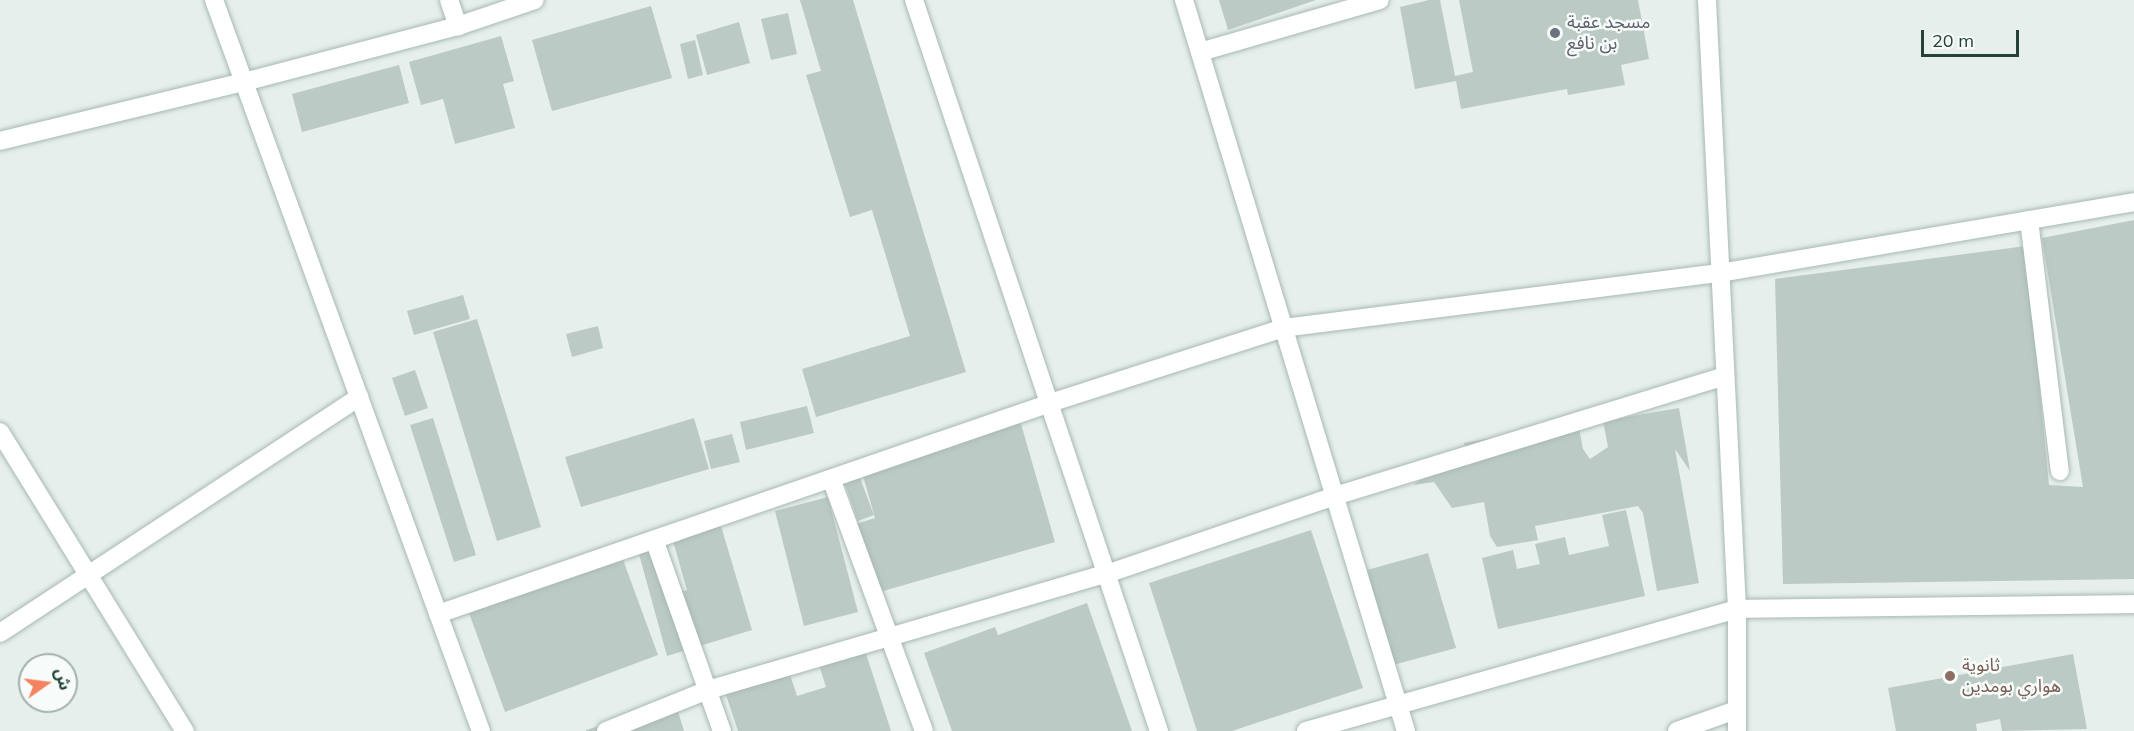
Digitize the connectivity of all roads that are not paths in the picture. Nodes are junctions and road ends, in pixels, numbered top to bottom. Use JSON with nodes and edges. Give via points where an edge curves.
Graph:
{"nodes":[{"id":1,"x":214,"y":0,"type":"edge"},
{"id":2,"x":449,"y":0,"type":"edge"},
{"id":3,"x":535,"y":0,"type":"edge"},
{"id":4,"x":914,"y":0,"type":"edge"},
{"id":5,"x":1184,"y":0,"type":"edge"},
{"id":6,"x":1380,"y":0,"type":"edge"},
{"id":7,"x":1707,"y":0,"type":"edge"},
{"id":8,"x":458,"y":26,"type":"junction"},
{"id":9,"x":1200,"y":52,"type":"junction"},
{"id":10,"x":244,"y":82,"type":"junction"},
{"id":11,"x":0,"y":141,"type":"edge"},
{"id":12,"x":2134,"y":202,"type":"edge"},
{"id":13,"x":2029,"y":220,"type":"junction"},
{"id":14,"x":1719,"y":273,"type":"junction"},
{"id":15,"x":1283,"y":328,"type":"junction"},
{"id":16,"x":1725,"y":376,"type":"junction"},
{"id":17,"x":359,"y":397,"type":"junction"},
{"id":18,"x":1050,"y":403,"type":"junction"},
{"id":19,"x":0,"y":432,"type":"edge"},
{"id":20,"x":2060,"y":471,"type":"dead end"},
{"id":21,"x":832,"y":481,"type":"junction"},
{"id":22,"x":1335,"y":496,"type":"junction"},
{"id":23,"x":655,"y":542,"type":"junction"},
{"id":24,"x":1109,"y":573,"type":"junction"},
{"id":25,"x":88,"y":574,"type":"junction"},
{"id":26,"x":2134,"y":604,"type":"edge"},
{"id":27,"x":1737,"y":609,"type":"junction"},
{"id":28,"x":438,"y":614,"type":"junction"},
{"id":29,"x":0,"y":633,"type":"edge"},
{"id":30,"x":889,"y":636,"type":"junction"},
{"id":31,"x":708,"y":690,"type":"junction"},
{"id":32,"x":1398,"y":707,"type":"junction"},
{"id":33,"x":1736,"y":710,"type":"junction"},
{"id":34,"x":185,"y":731,"type":"edge"},
{"id":35,"x":481,"y":731,"type":"edge"},
{"id":36,"x":606,"y":731,"type":"edge"},
{"id":37,"x":722,"y":731,"type":"edge"},
{"id":38,"x":924,"y":731,"type":"edge"},
{"id":39,"x":1159,"y":731,"type":"edge"},
{"id":40,"x":1306,"y":731,"type":"edge"},
{"id":41,"x":1406,"y":731,"type":"edge"},
{"id":42,"x":1677,"y":731,"type":"edge"},
{"id":43,"x":1737,"y":731,"type":"edge"}],
"edges":[{"from":1,"to":10,"type":"street"},
{"from":2,"to":8,"type":"street"},
{"from":3,"to":8,"type":"street"},
{"from":4,"to":18,"type":"street"},
{"from":5,"to":9,"type":"street"},
{"from":6,"to":9,"type":"street"},
{"from":7,"to":14,"type":"street"},
{"from":8,"to":10,"type":"street"},
{"from":9,"to":15,"type":"street"},
{"from":10,"to":11,"type":"street"},
{"from":10,"to":17,"type":"street"},
{"from":12,"to":13,"type":"street"},
{"from":13,"to":14,"type":"street"},
{"from":13,"to":20,"type":"street"},
{"from":14,"to":15,"type":"street"},
{"from":14,"to":16,"type":"street"},
{"from":15,"to":18,"type":"street"},
{"from":15,"to":22,"type":"street"},
{"from":16,"to":22,"type":"street"},
{"from":16,"to":27,"type":"street"},
{"from":17,"to":25,"type":"street"},
{"from":17,"to":28,"type":"street"},
{"from":18,"to":21,"type":"street"},
{"from":18,"to":24,"type":"street"},
{"from":19,"to":25,"type":"street"},
{"from":21,"to":23,"type":"street"},
{"from":21,"to":30,"type":"street"},
{"from":22,"to":24,"type":"street"},
{"from":22,"to":32,"type":"street"},
{"from":23,"to":28,"type":"street"},
{"from":23,"to":31,"type":"street"},
{"from":24,"to":30,"type":"street"},
{"from":24,"to":39,"type":"street"},
{"from":25,"to":29,"type":"street"},
{"from":25,"to":34,"type":"street"},
{"from":26,"to":27,"type":"street"},
{"from":27,"to":32,"type":"street"},
{"from":27,"to":33,"type":"street"},
{"from":28,"to":35,"type":"street"},
{"from":30,"to":31,"type":"street"},
{"from":30,"to":38,"type":"street"},
{"from":31,"to":36,"type":"street"},
{"from":31,"to":37,"type":"street"},
{"from":32,"to":40,"type":"street"},
{"from":32,"to":41,"type":"street"},
{"from":33,"to":42,"type":"street"},
{"from":33,"to":43,"type":"street"}]}
